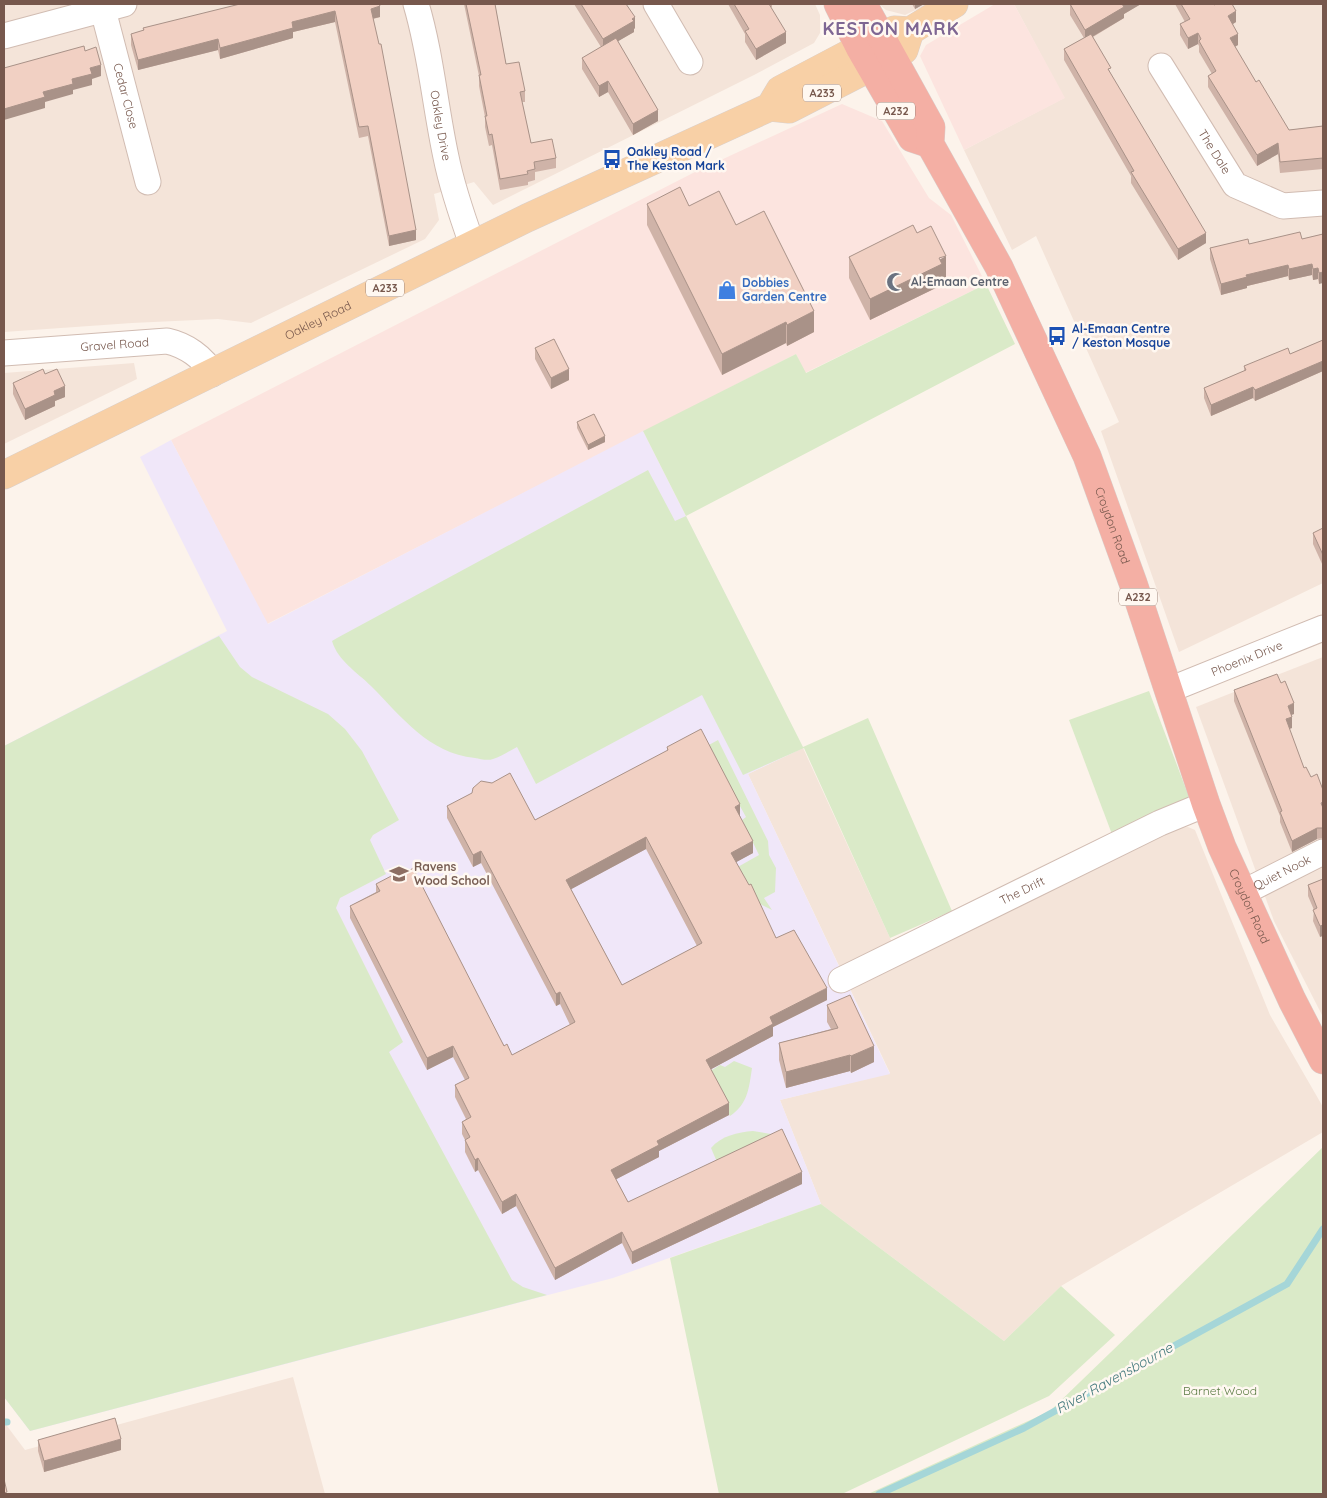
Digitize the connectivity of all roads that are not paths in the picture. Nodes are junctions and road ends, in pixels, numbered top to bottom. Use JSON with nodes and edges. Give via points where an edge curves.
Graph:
{"nodes":[{"id":1,"x":416,"y":4,"type":"edge"},
{"id":2,"x":656,"y":4,"type":"edge"},
{"id":3,"x":838,"y":4,"type":"edge"},
{"id":4,"x":863,"y":4,"type":"edge"},
{"id":5,"x":954,"y":4,"type":"edge"},
{"id":6,"x":114,"y":7,"type":"edge"},
{"id":7,"x":4,"y":36,"type":"edge"},
{"id":8,"x":876,"y":52,"type":"junction"},
{"id":9,"x":690,"y":62,"type":"dead end"},
{"id":10,"x":1161,"y":66,"type":"dead end"},
{"id":11,"x":148,"y":182,"type":"dead end"},
{"id":12,"x":1323,"y":203,"type":"edge"},
{"id":13,"x":472,"y":244,"type":"junction"},
{"id":14,"x":4,"y":353,"type":"edge"},
{"id":15,"x":212,"y":374,"type":"junction"},
{"id":16,"x":4,"y":475,"type":"edge"},
{"id":17,"x":1323,"y":628,"type":"edge"},
{"id":18,"x":1169,"y":690,"type":"junction"},
{"id":19,"x":1206,"y":804,"type":"junction"},
{"id":20,"x":1323,"y":852,"type":"edge"},
{"id":21,"x":1242,"y":893,"type":"junction"},
{"id":22,"x":841,"y":980,"type":"dead end"},
{"id":23,"x":1323,"y":1060,"type":"edge"}],
"edges":[{"from":1,"to":13,"type":"street","name":"Oakley Drive","via":[[446,158]]},
{"from":2,"to":9,"type":"street"},
{"from":3,"to":8,"type":"highway","name":"Croydon Road","number":"A232"},
{"from":4,"to":8,"type":"highway","name":"Croydon Road","number":"A232"},
{"from":5,"to":8,"type":"main road","number":"A233","via":[[910,31],[894,30]]},
{"from":6,"to":7,"type":"street"},
{"from":6,"to":11,"type":"street","name":"Cedar Close"},
{"from":8,"to":13,"type":"main road","name":"Oakley Road","number":"A233","via":[[789,109],[770,107]]},
{"from":8,"to":18,"type":"highway","name":"Croydon Road","number":"A232","via":[[912,138],[930,144],[999,267],[1087,456]]},
{"from":10,"to":12,"type":"street","name":"The Dale","via":[[1235,185],[1283,206]]},
{"from":13,"to":15,"type":"main road","name":"Oakley Road","number":"A233"},
{"from":14,"to":15,"type":"street","name":"Gravel Road","via":[[167,341],[178,343],[206,362]]},
{"from":15,"to":16,"type":"main road","name":"Oakley Road","number":"A233"},
{"from":17,"to":18,"type":"street","name":"Phoenix Drive"},
{"from":18,"to":19,"type":"highway","name":"Croydon Road","number":"A232"},
{"from":19,"to":21,"type":"highway","name":"Croydon Road","number":"A232"},
{"from":19,"to":22,"type":"street","name":"The Drift","via":[[1160,823]]},
{"from":20,"to":21,"type":"street","name":"Quiet Nook"},
{"from":21,"to":23,"type":"highway","name":"Croydon Road","number":"A232"}]}
